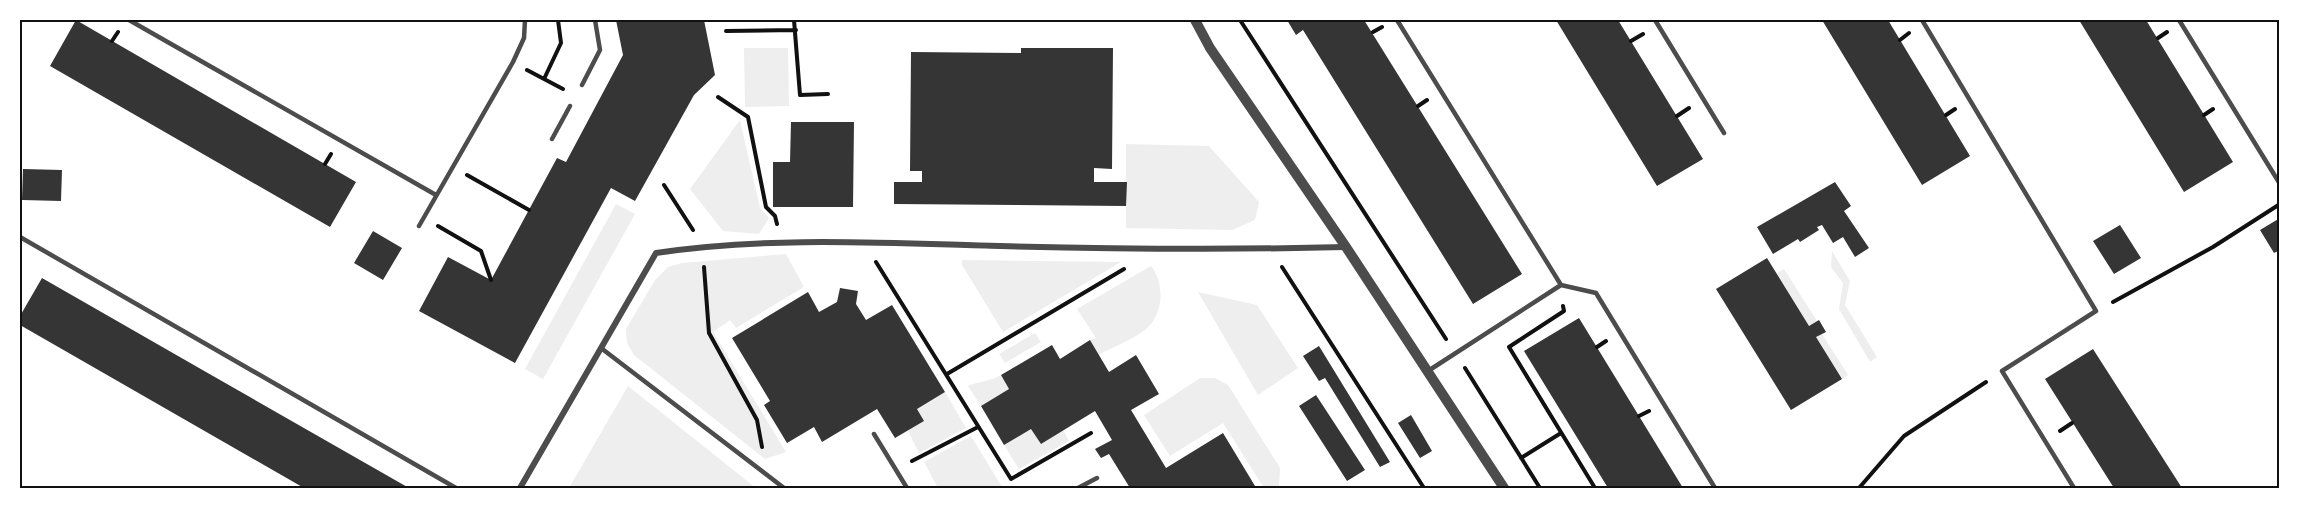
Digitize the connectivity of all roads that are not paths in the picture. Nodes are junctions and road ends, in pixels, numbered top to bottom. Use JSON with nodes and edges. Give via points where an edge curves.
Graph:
{"nodes":[{"id":1,"x":129,"y":20,"type":"edge"},
{"id":2,"x":525,"y":20,"type":"edge"},
{"id":3,"x":595,"y":20,"type":"edge"},
{"id":4,"x":1195,"y":20,"type":"edge"},
{"id":5,"x":1397,"y":20,"type":"edge"},
{"id":6,"x":1655,"y":20,"type":"edge"},
{"id":7,"x":1922,"y":20,"type":"edge"},
{"id":8,"x":2179,"y":20,"type":"edge"},
{"id":9,"x":582,"y":85,"type":"dead end"},
{"id":10,"x":570,"y":106,"type":"dead end"},
{"id":11,"x":1724,"y":133,"type":"dead end"},
{"id":12,"x":552,"y":139,"type":"dead end"},
{"id":13,"x":2280,"y":184,"type":"edge"},
{"id":14,"x":436,"y":195,"type":"junction"},
{"id":15,"x":419,"y":226,"type":"dead end"},
{"id":16,"x":20,"y":237,"type":"edge"},
{"id":17,"x":1346,"y":247,"type":"junction"},
{"id":18,"x":1561,"y":285,"type":"junction"},
{"id":19,"x":602,"y":348,"type":"junction"},
{"id":20,"x":1428,"y":371,"type":"junction"},
{"id":21,"x":874,"y":434,"type":"dead end"},
{"id":22,"x":1097,"y":477,"type":"dead end"},
{"id":23,"x":456,"y":489,"type":"edge"},
{"id":24,"x":520,"y":489,"type":"edge"},
{"id":25,"x":784,"y":489,"type":"edge"},
{"id":26,"x":907,"y":489,"type":"edge"},
{"id":27,"x":1078,"y":489,"type":"edge"},
{"id":28,"x":1504,"y":489,"type":"edge"},
{"id":29,"x":1715,"y":489,"type":"edge"},
{"id":30,"x":2074,"y":489,"type":"edge"}],
"edges":[{"from":1,"to":14,"type":"lane"},
{"from":2,"to":14,"type":"lane","via":[[524,38],[513,62]]},
{"from":3,"to":9,"type":"lane","via":[[600,50]]},
{"from":4,"to":17,"type":"street","via":[[1210,48]]},
{"from":5,"to":18,"type":"lane"},
{"from":6,"to":11,"type":"lane"},
{"from":7,"to":30,"type":"lane","via":[[2096,311],[2002,371]]},
{"from":8,"to":13,"type":"lane"},
{"from":10,"to":12,"type":"lane"},
{"from":14,"to":15,"type":"lane"},
{"from":16,"to":23,"type":"lane"},
{"from":17,"to":19,"type":"street","via":[[1175,250],[869,242],[704,246],[656,253]]},
{"from":17,"to":20,"type":"street"},
{"from":18,"to":20,"type":"lane"},
{"from":18,"to":29,"type":"lane","via":[[1596,293]]},
{"from":19,"to":24,"type":"street"},
{"from":19,"to":25,"type":"lane"},
{"from":20,"to":28,"type":"street"},
{"from":21,"to":26,"type":"lane"},
{"from":22,"to":27,"type":"lane"}]}
